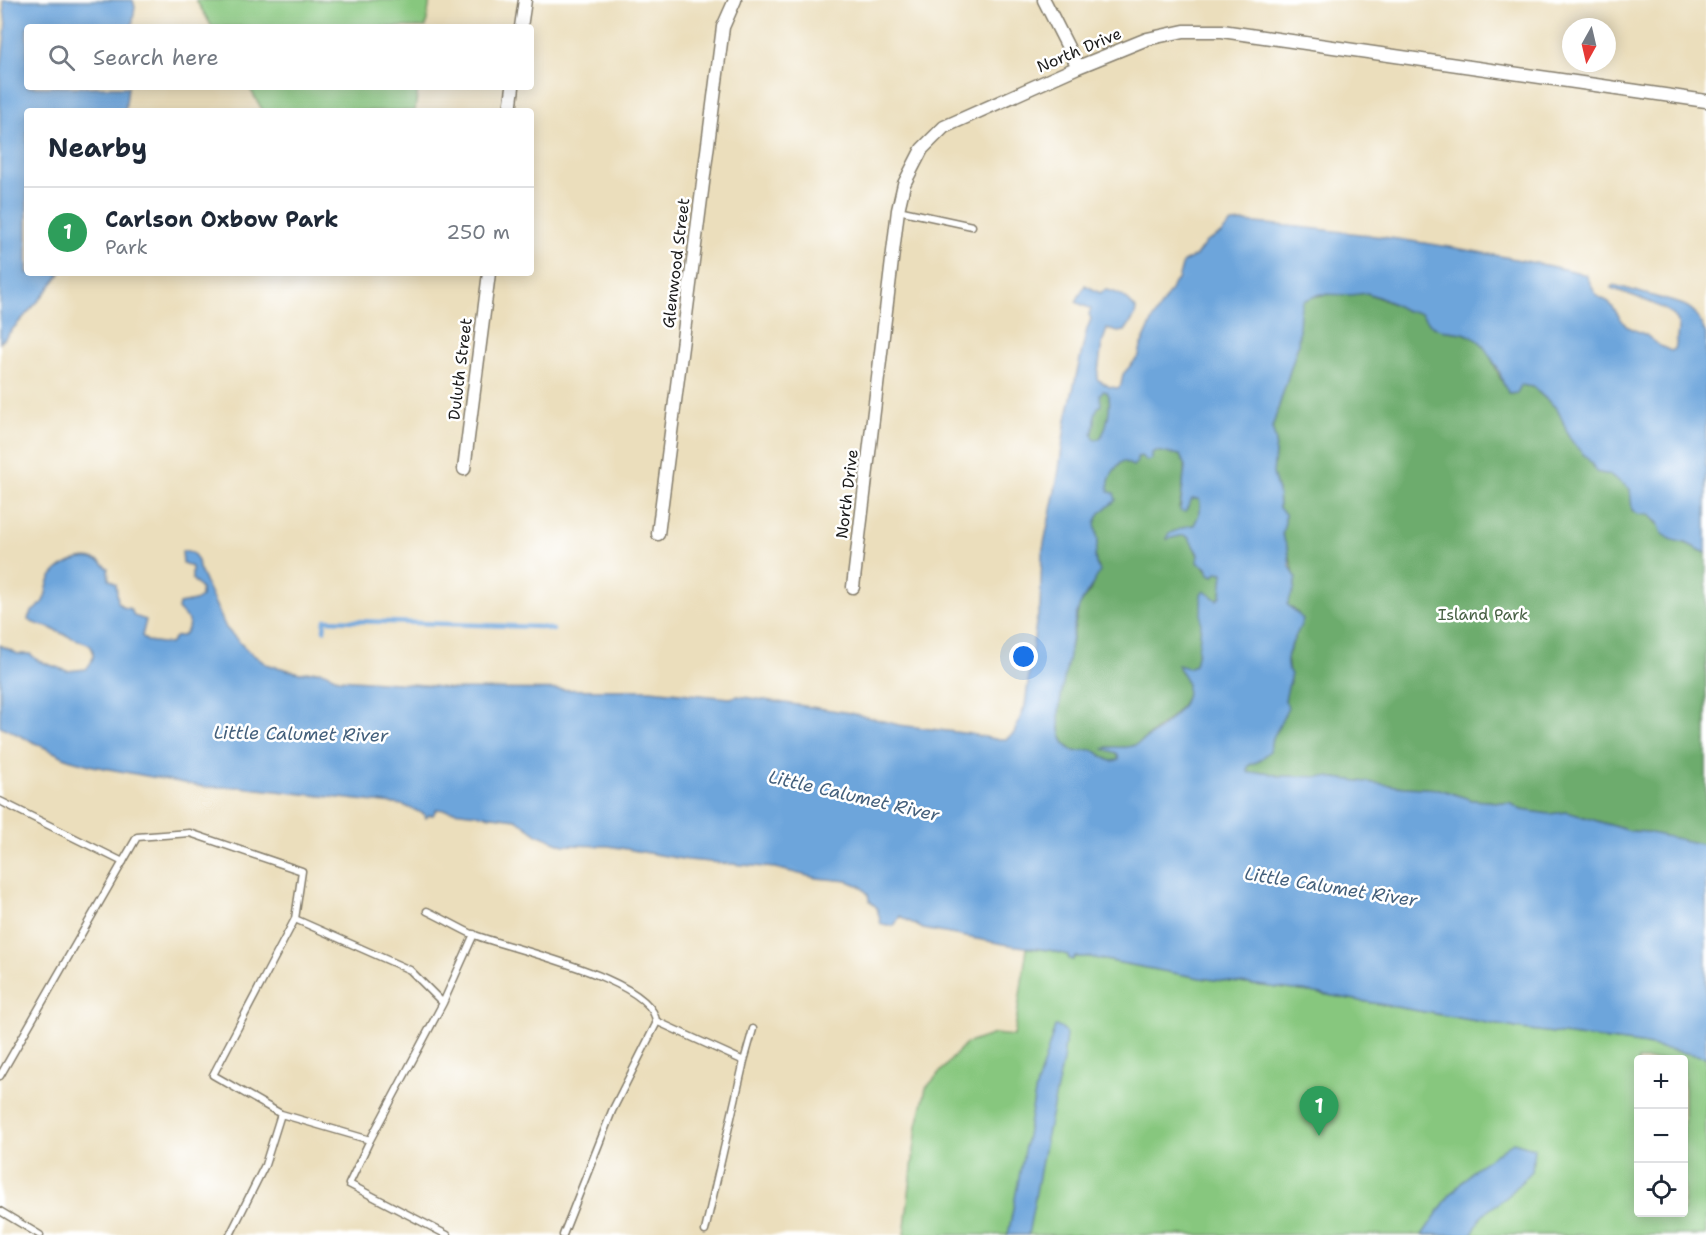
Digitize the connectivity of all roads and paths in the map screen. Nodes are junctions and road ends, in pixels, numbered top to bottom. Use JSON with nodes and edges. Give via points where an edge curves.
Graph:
{"nodes":[{"id":1,"x":525,"y":0,"type":"edge"},
{"id":2,"x":735,"y":0,"type":"edge"},
{"id":3,"x":1044,"y":0,"type":"edge"},
{"id":4,"x":521,"y":24,"type":"edge"},
{"id":5,"x":1078,"y":67,"type":"junction"},
{"id":6,"x":513,"y":90,"type":"edge"},
{"id":7,"x":1706,"y":101,"type":"edge"},
{"id":8,"x":510,"y":108,"type":"edge"},
{"id":9,"x":898,"y":210,"type":"junction"},
{"id":10,"x":972,"y":226,"type":"dead end"},
{"id":11,"x":489,"y":276,"type":"edge"},
{"id":12,"x":464,"y":469,"type":"dead end"},
{"id":13,"x":658,"y":534,"type":"dead end"},
{"id":14,"x":853,"y":587,"type":"dead end"},
{"id":15,"x":0,"y":801,"type":"edge"},
{"id":16,"x":123,"y":862,"type":"junction"},
{"id":17,"x":427,"y":911,"type":"dead end"},
{"id":18,"x":295,"y":919,"type":"junction"},
{"id":19,"x":474,"y":934,"type":"junction"},
{"id":20,"x":443,"y":1003,"type":"junction"},
{"id":21,"x":656,"y":1021,"type":"junction"},
{"id":22,"x":753,"y":1029,"type":"dead end"},
{"id":23,"x":744,"y":1061,"type":"junction"},
{"id":24,"x":0,"y":1076,"type":"edge"},
{"id":25,"x":281,"y":1114,"type":"junction"},
{"id":26,"x":370,"y":1140,"type":"junction"},
{"id":27,"x":0,"y":1211,"type":"edge"},
{"id":28,"x":705,"y":1231,"type":"dead end"},
{"id":29,"x":40,"y":1235,"type":"edge"},
{"id":30,"x":230,"y":1235,"type":"edge"},
{"id":31,"x":447,"y":1235,"type":"edge"},
{"id":32,"x":563,"y":1235,"type":"edge"}],
"edges":[{"from":1,"to":4,"type":"street"},
{"from":2,"to":13,"type":"street","name":"Glenwood Street","via":[[723,27]]},
{"from":3,"to":5,"type":"street"},
{"from":5,"to":7,"type":"street","name":"North Drive","via":[[1147,39],[1184,31],[1222,31]]},
{"from":5,"to":9,"type":"street","name":"North Drive","via":[[944,127],[922,149],[904,184]]},
{"from":6,"to":8,"type":"street"},
{"from":9,"to":10,"type":"lane"},
{"from":9,"to":14,"type":"street","name":"North Drive"},
{"from":11,"to":12,"type":"street","name":"Duluth Street"},
{"from":15,"to":16,"type":"lane"},
{"from":16,"to":18,"type":"lane","via":[[136,837],[190,833],[302,871]]},
{"from":16,"to":24,"type":"lane"},
{"from":17,"to":19,"type":"lane"},
{"from":18,"to":20,"type":"lane","via":[[410,970]]},
{"from":18,"to":25,"type":"lane","via":[[213,1075]]},
{"from":19,"to":20,"type":"lane"},
{"from":19,"to":21,"type":"lane","via":[[561,960],[610,981],[641,999],[653,1011]]},
{"from":20,"to":26,"type":"lane"},
{"from":21,"to":23,"type":"lane"},
{"from":21,"to":32,"type":"lane","via":[[612,1111]]},
{"from":22,"to":23,"type":"lane"},
{"from":23,"to":28,"type":"lane"},
{"from":25,"to":26,"type":"lane"},
{"from":25,"to":30,"type":"lane","via":[[265,1165]]},
{"from":26,"to":31,"type":"lane","via":[[349,1184]]},
{"from":27,"to":29,"type":"lane"}]}
